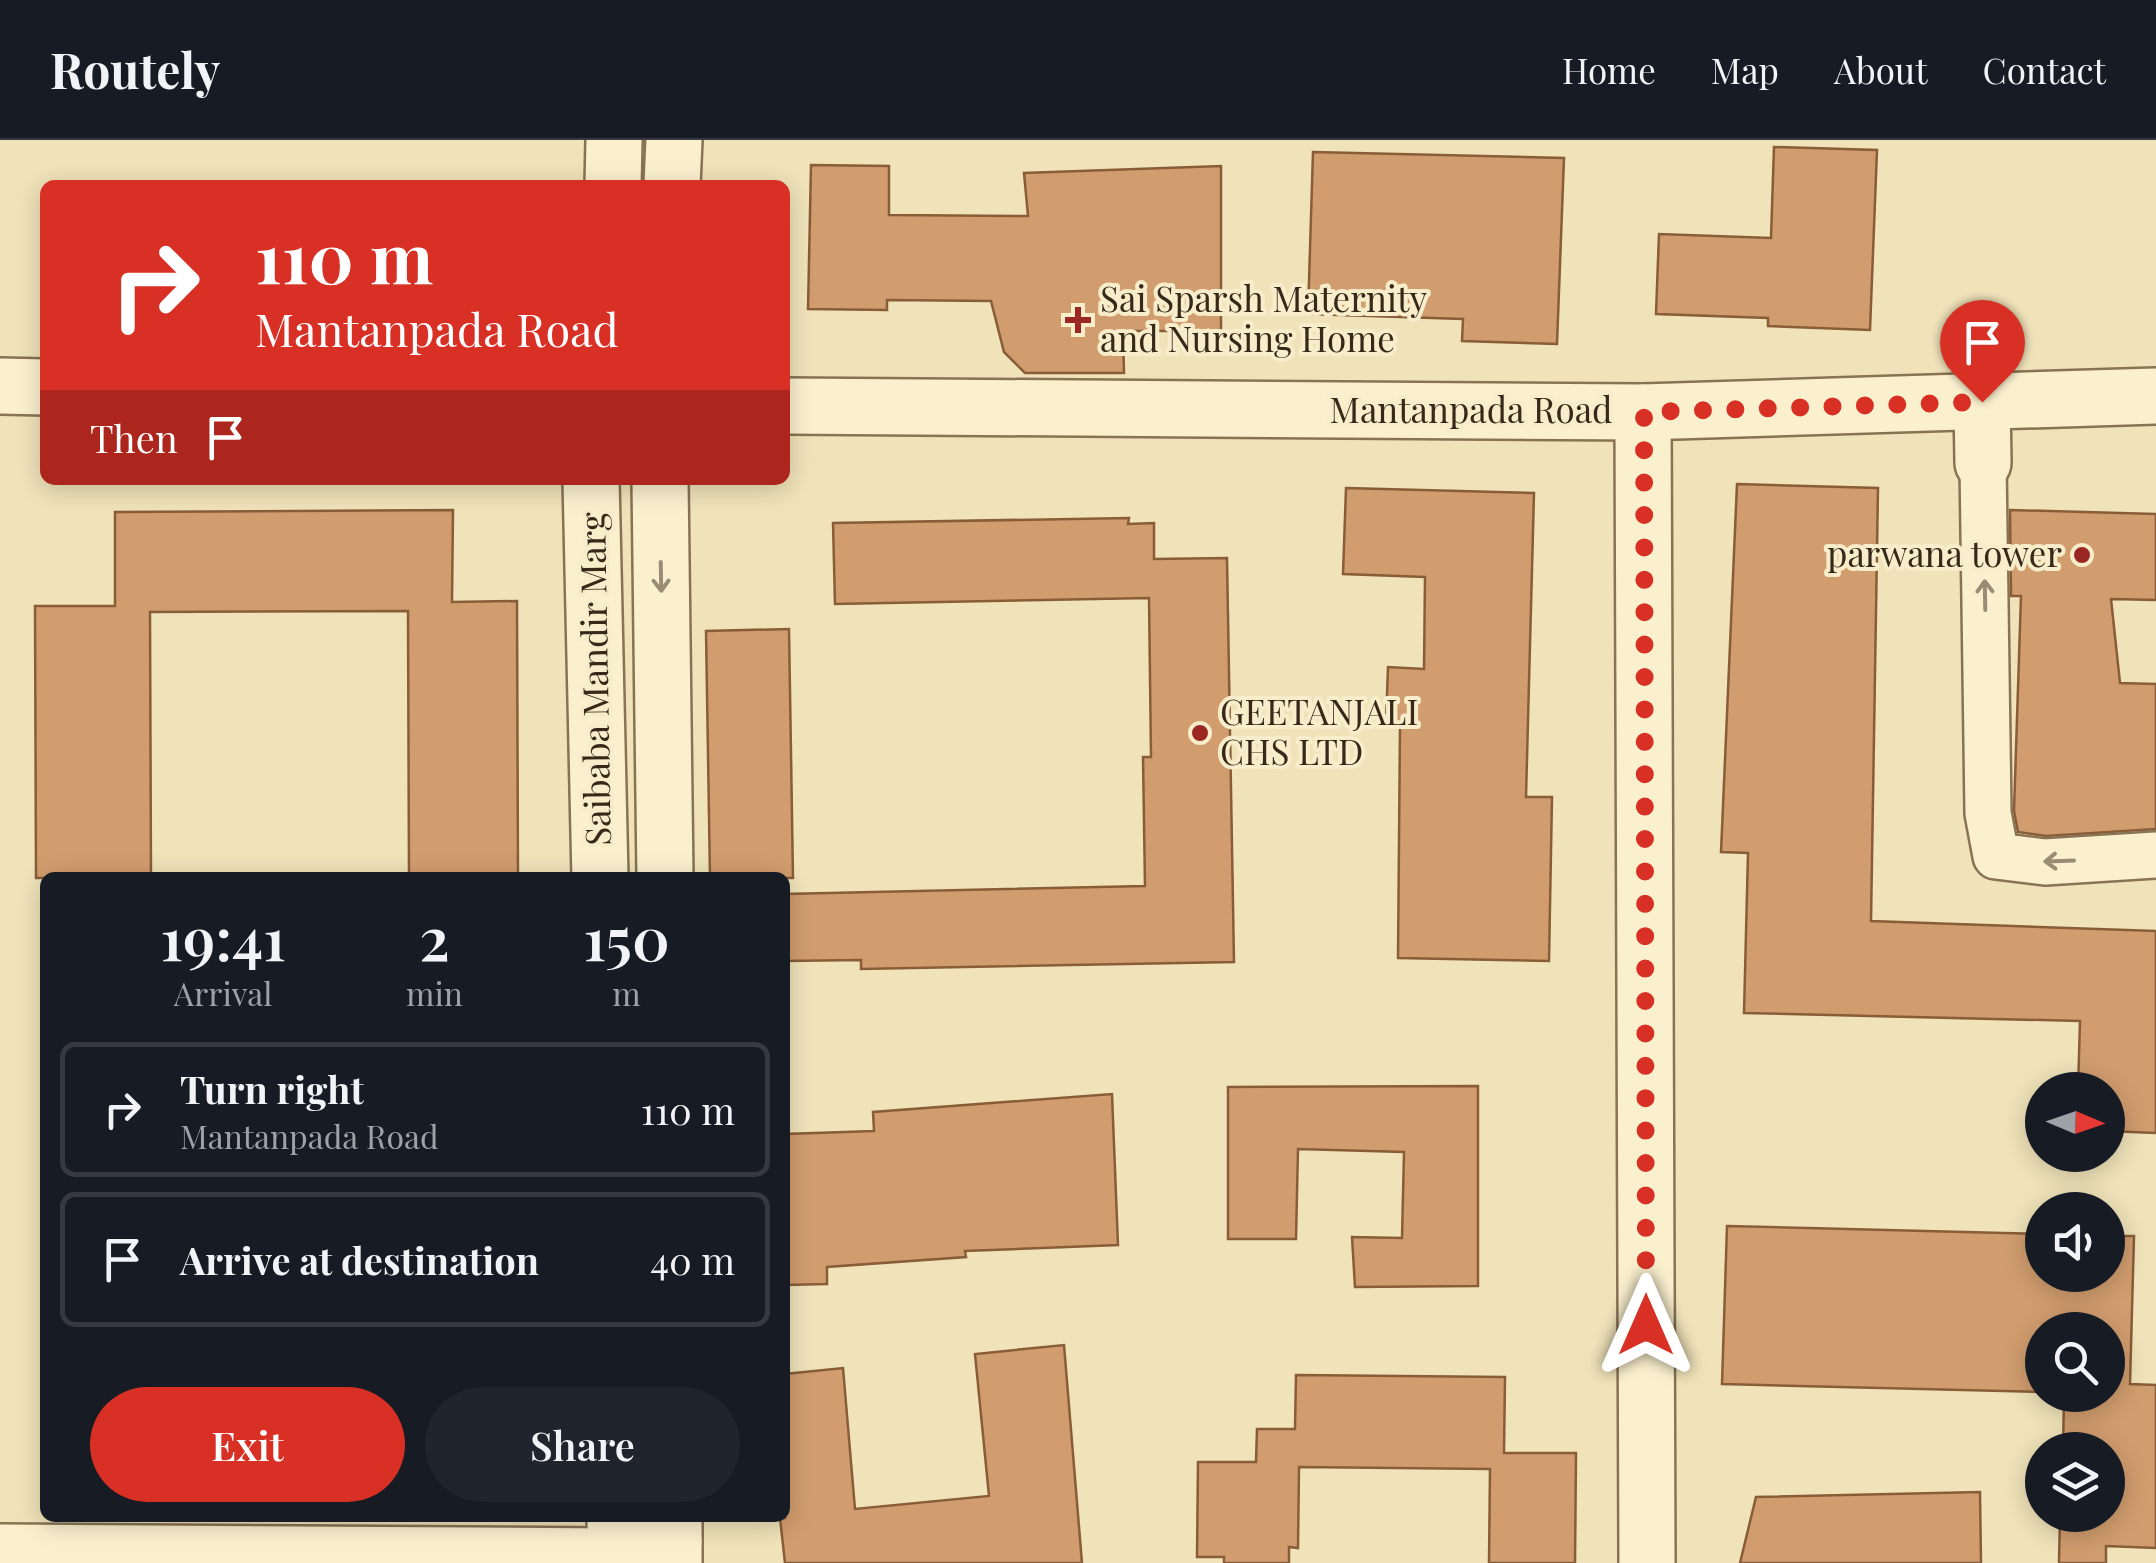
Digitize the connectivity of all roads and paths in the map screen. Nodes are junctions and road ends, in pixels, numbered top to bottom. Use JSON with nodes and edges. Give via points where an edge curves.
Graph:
{"nodes":[{"id":1,"x":614,"y":140,"type":"edge"},
{"id":2,"x":674,"y":140,"type":"edge"},
{"id":3,"x":613,"y":180,"type":"edge"},
{"id":4,"x":672,"y":180,"type":"edge"},
{"id":5,"x":0,"y":386,"type":"edge"},
{"id":6,"x":40,"y":387,"type":"edge"},
{"id":7,"x":2156,"y":396,"type":"edge"},
{"id":8,"x":1982,"y":402,"type":"junction"},
{"id":9,"x":790,"y":406,"type":"edge"},
{"id":10,"x":1644,"y":412,"type":"junction"},
{"id":11,"x":1983,"y":463,"type":"joint"},
{"id":12,"x":591,"y":485,"type":"edge"},
{"id":13,"x":660,"y":485,"type":"edge"},
{"id":14,"x":2156,"y":855,"type":"edge"},
{"id":15,"x":600,"y":872,"type":"edge"},
{"id":16,"x":665,"y":872,"type":"edge"},
{"id":17,"x":674,"y":1541,"type":"edge"},
{"id":18,"x":616,"y":1545,"type":"edge"},
{"id":19,"x":0,"y":1552,"type":"edge"},
{"id":20,"x":1647,"y":1563,"type":"edge"}],
"edges":[{"from":1,"to":3,"type":"street"},
{"from":2,"to":4,"type":"street"},
{"from":5,"to":6,"type":"street"},
{"from":7,"to":8,"type":"street","name":"Mantanpada Road"},
{"from":8,"to":10,"type":"street","name":"Mantanpada Road"},
{"from":8,"to":11,"type":"street"},
{"from":9,"to":10,"type":"street","name":"Mantanpada Road"},
{"from":10,"to":20,"type":"street"},
{"from":14,"to":11,"type":"street","one_way":true,"via":[[2045,862],[1996,856],[1988,814]]},
{"from":12,"to":15,"type":"street","name":"Saibaba Mandir Marg"},
{"from":13,"to":16,"type":"street","name":"Saibaba Mandir Marg","one_way":true},
{"from":17,"to":18,"type":"street"},
{"from":18,"to":19,"type":"street"}]}
